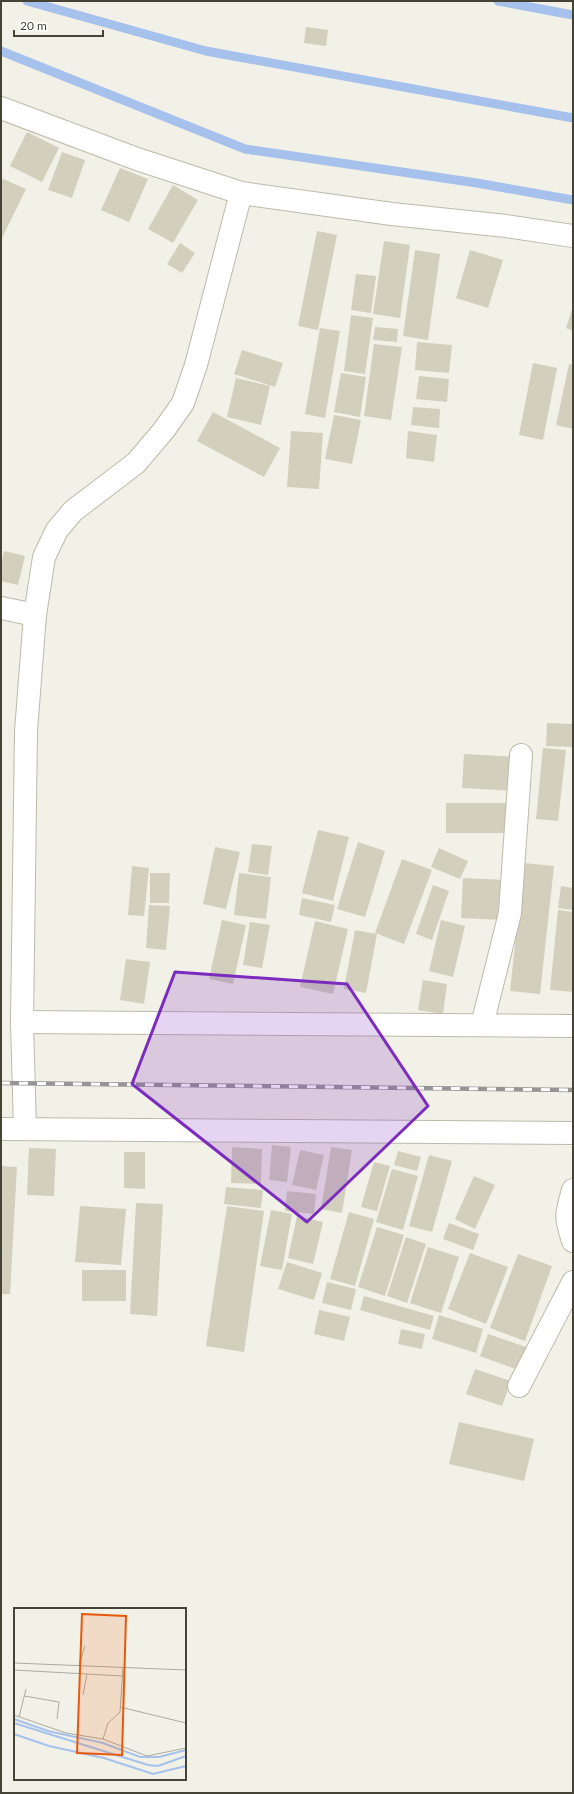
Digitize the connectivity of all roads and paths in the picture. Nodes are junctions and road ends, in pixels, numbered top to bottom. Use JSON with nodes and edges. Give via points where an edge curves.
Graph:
{"nodes":[{"id":1,"x":1,"y":108,"type":"edge"},
{"id":2,"x":241,"y":193,"type":"junction"},
{"id":3,"x":573,"y":236,"type":"edge"},
{"id":4,"x":1,"y":608,"type":"edge"},
{"id":5,"x":35,"y":615,"type":"junction"},
{"id":6,"x":521,"y":755,"type":"dead end"},
{"id":7,"x":22,"y":1022,"type":"junction"},
{"id":8,"x":482,"y":1025,"type":"junction"},
{"id":9,"x":573,"y":1026,"type":"edge"},
{"id":10,"x":1,"y":1129,"type":"edge"},
{"id":11,"x":25,"y":1129,"type":"junction"},
{"id":12,"x":573,"y":1133,"type":"edge"},
{"id":13,"x":573,"y":1190,"type":"edge"},
{"id":14,"x":573,"y":1241,"type":"edge"},
{"id":15,"x":573,"y":1282,"type":"edge"},
{"id":16,"x":519,"y":1386,"type":"dead end"}],
"edges":[{"from":1,"to":2,"type":"street","via":[[137,159]]},
{"from":2,"to":3,"type":"street"},
{"from":2,"to":5,"type":"street","via":[[196,365],[183,403],[136,463],[73,512],[57,530],[44,557]]},
{"from":4,"to":5,"type":"street"},
{"from":5,"to":7,"type":"street","via":[[26,731]]},
{"from":6,"to":8,"type":"street","via":[[510,913]]},
{"from":7,"to":8,"type":"street"},
{"from":7,"to":11,"type":"street"},
{"from":8,"to":9,"type":"street"},
{"from":10,"to":11,"type":"street"},
{"from":11,"to":12,"type":"street"},
{"from":13,"to":14,"type":"street","via":[[566,1213]]},
{"from":15,"to":16,"type":"street"}]}
